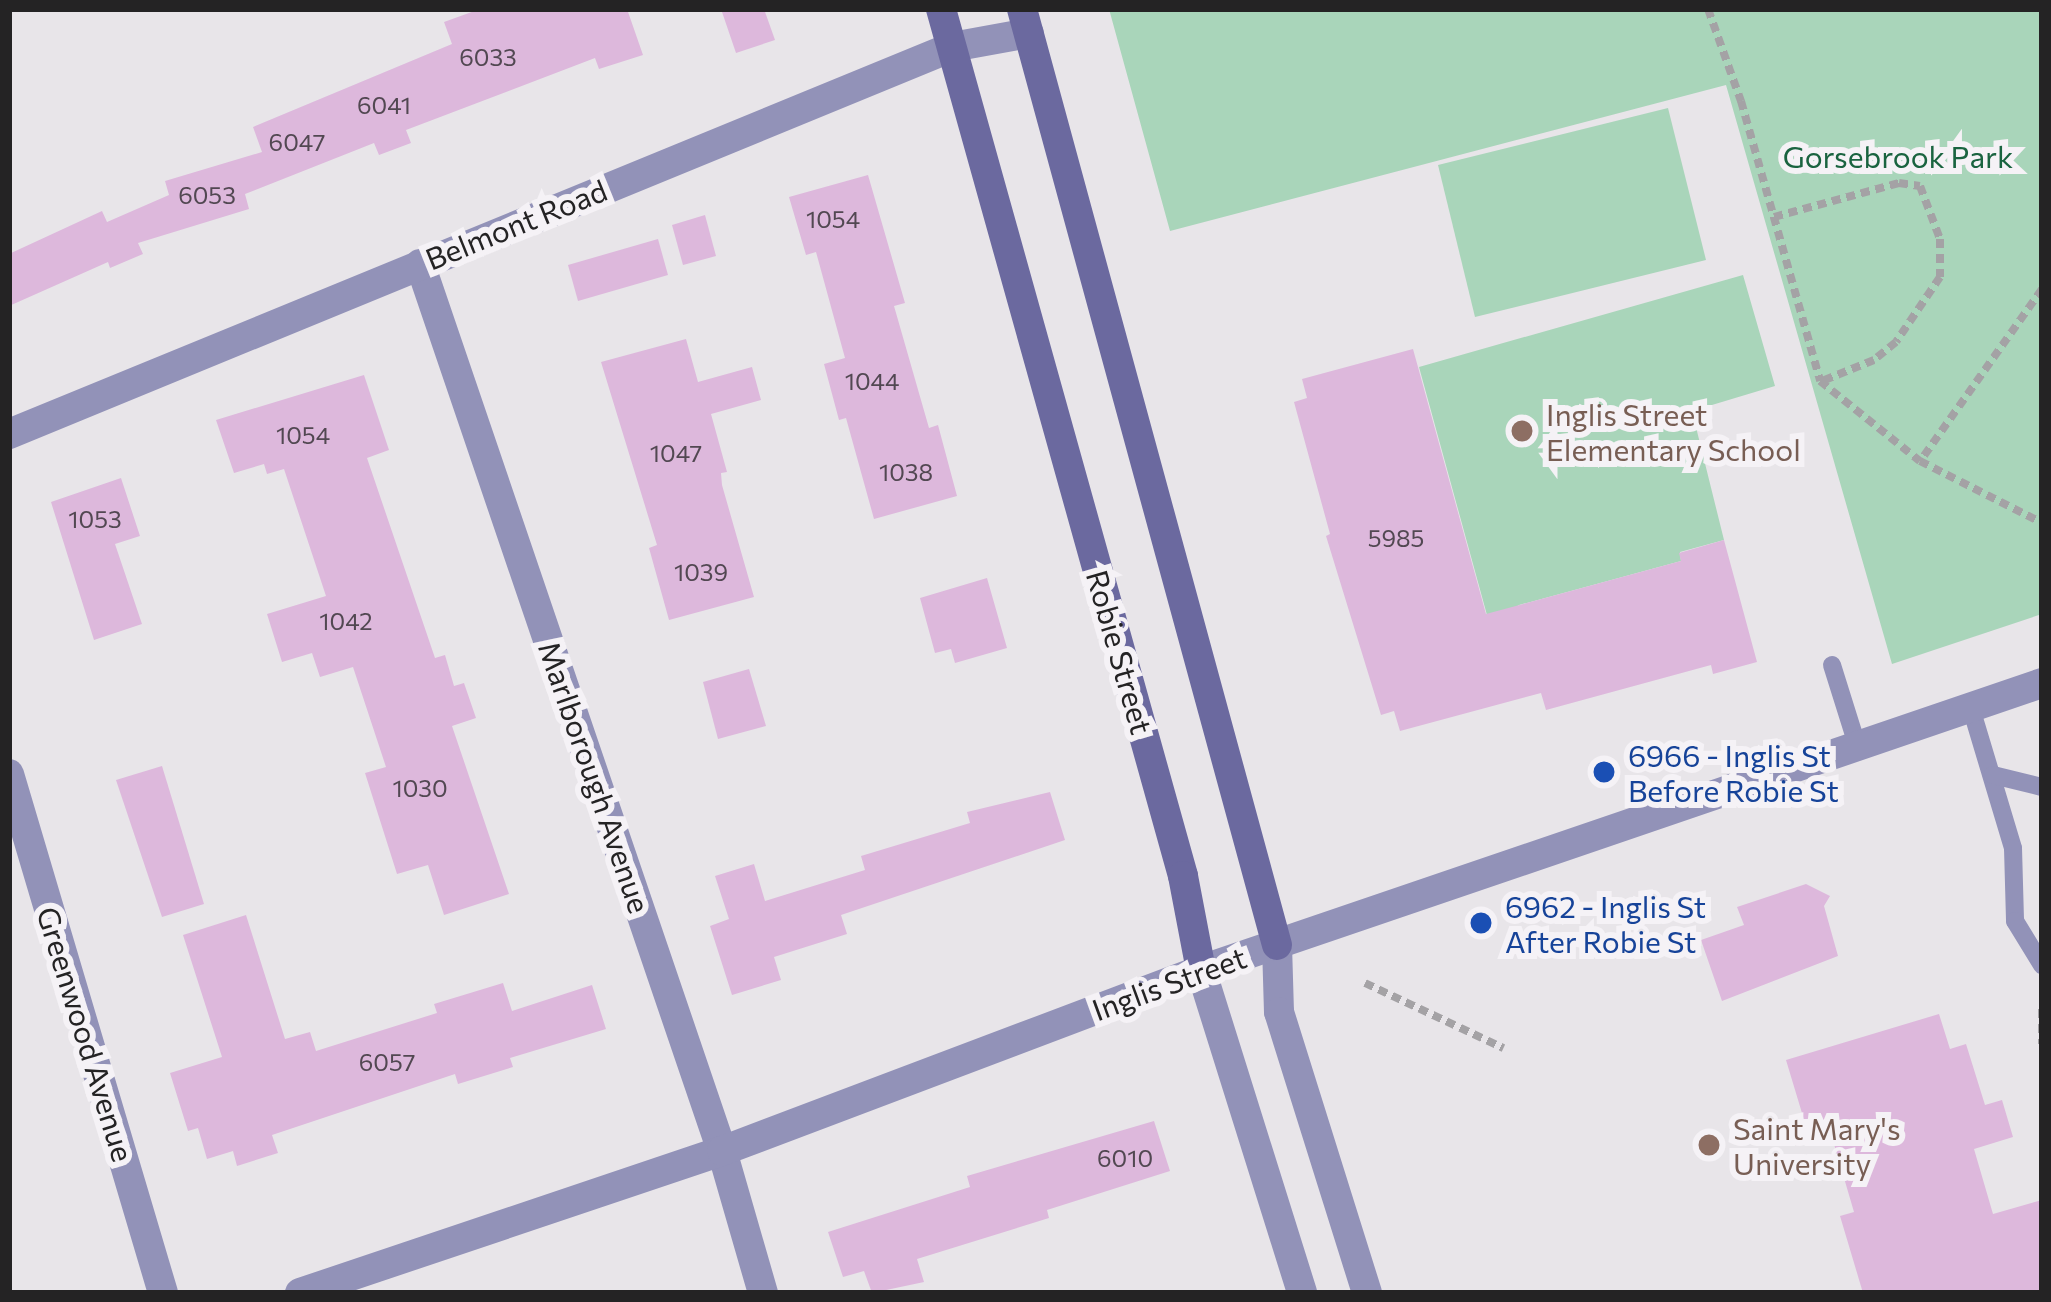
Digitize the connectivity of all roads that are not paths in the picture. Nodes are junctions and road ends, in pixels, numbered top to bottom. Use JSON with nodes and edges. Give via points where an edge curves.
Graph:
{"nodes":[{"id":1,"x":941,"y":9,"type":"edge"},
{"id":2,"x":1026,"y":21,"type":"edge"},
{"id":3,"x":952,"y":47,"type":"junction"},
{"id":4,"x":420,"y":264,"type":"junction"},
{"id":5,"x":9,"y":434,"type":"edge"},
{"id":6,"x":1832,"y":665,"type":"dead end"},
{"id":7,"x":2042,"y":683,"type":"edge"},
{"id":8,"x":1971,"y":708,"type":"junction"},
{"id":9,"x":1857,"y":746,"type":"junction"},
{"id":10,"x":9,"y":774,"type":"edge"},
{"id":11,"x":1993,"y":775,"type":"junction"},
{"id":12,"x":2042,"y":787,"type":"edge"},
{"id":13,"x":1277,"y":945,"type":"junction"},
{"id":14,"x":2042,"y":965,"type":"edge"},
{"id":15,"x":1201,"y":970,"type":"junction"},
{"id":16,"x":722,"y":1151,"type":"junction"},
{"id":17,"x":163,"y":1293,"type":"edge"},
{"id":18,"x":300,"y":1293,"type":"edge"},
{"id":19,"x":764,"y":1293,"type":"edge"},
{"id":20,"x":1302,"y":1293,"type":"edge"},
{"id":21,"x":1367,"y":1293,"type":"edge"}],
"edges":[{"from":1,"to":3,"type":"main road","name":"Robie Street"},
{"from":2,"to":3,"type":"street","name":"Belmont Road"},
{"from":2,"to":13,"type":"main road"},
{"from":3,"to":4,"type":"street","name":"Belmont Road"},
{"from":3,"to":15,"type":"main road","name":"Robie Street","via":[[1183,876]]},
{"from":4,"to":5,"type":"street","name":"Belmont Road"},
{"from":4,"to":16,"type":"street","name":"Marlborough Avenue"},
{"from":6,"to":9,"type":"lane"},
{"from":7,"to":8,"type":"street","name":"Inglis Street"},
{"from":8,"to":9,"type":"street","name":"Inglis Street"},
{"from":8,"to":11,"type":"lane"},
{"from":9,"to":13,"type":"street","name":"Inglis Street"},
{"from":10,"to":17,"type":"street","name":"Greenwood Avenue"},
{"from":11,"to":12,"type":"lane"},
{"from":11,"to":14,"type":"lane","via":[[2013,848],[2015,921]]},
{"from":13,"to":15,"type":"street","name":"Inglis Street"},
{"from":13,"to":21,"type":"street","via":[[1280,1012]]},
{"from":15,"to":16,"type":"street","name":"Inglis Street"},
{"from":15,"to":20,"type":"street","name":"Robie Street"},
{"from":16,"to":18,"type":"street","name":"Inglis Street"},
{"from":16,"to":19,"type":"street","name":"Marlborough Avenue"}]}
